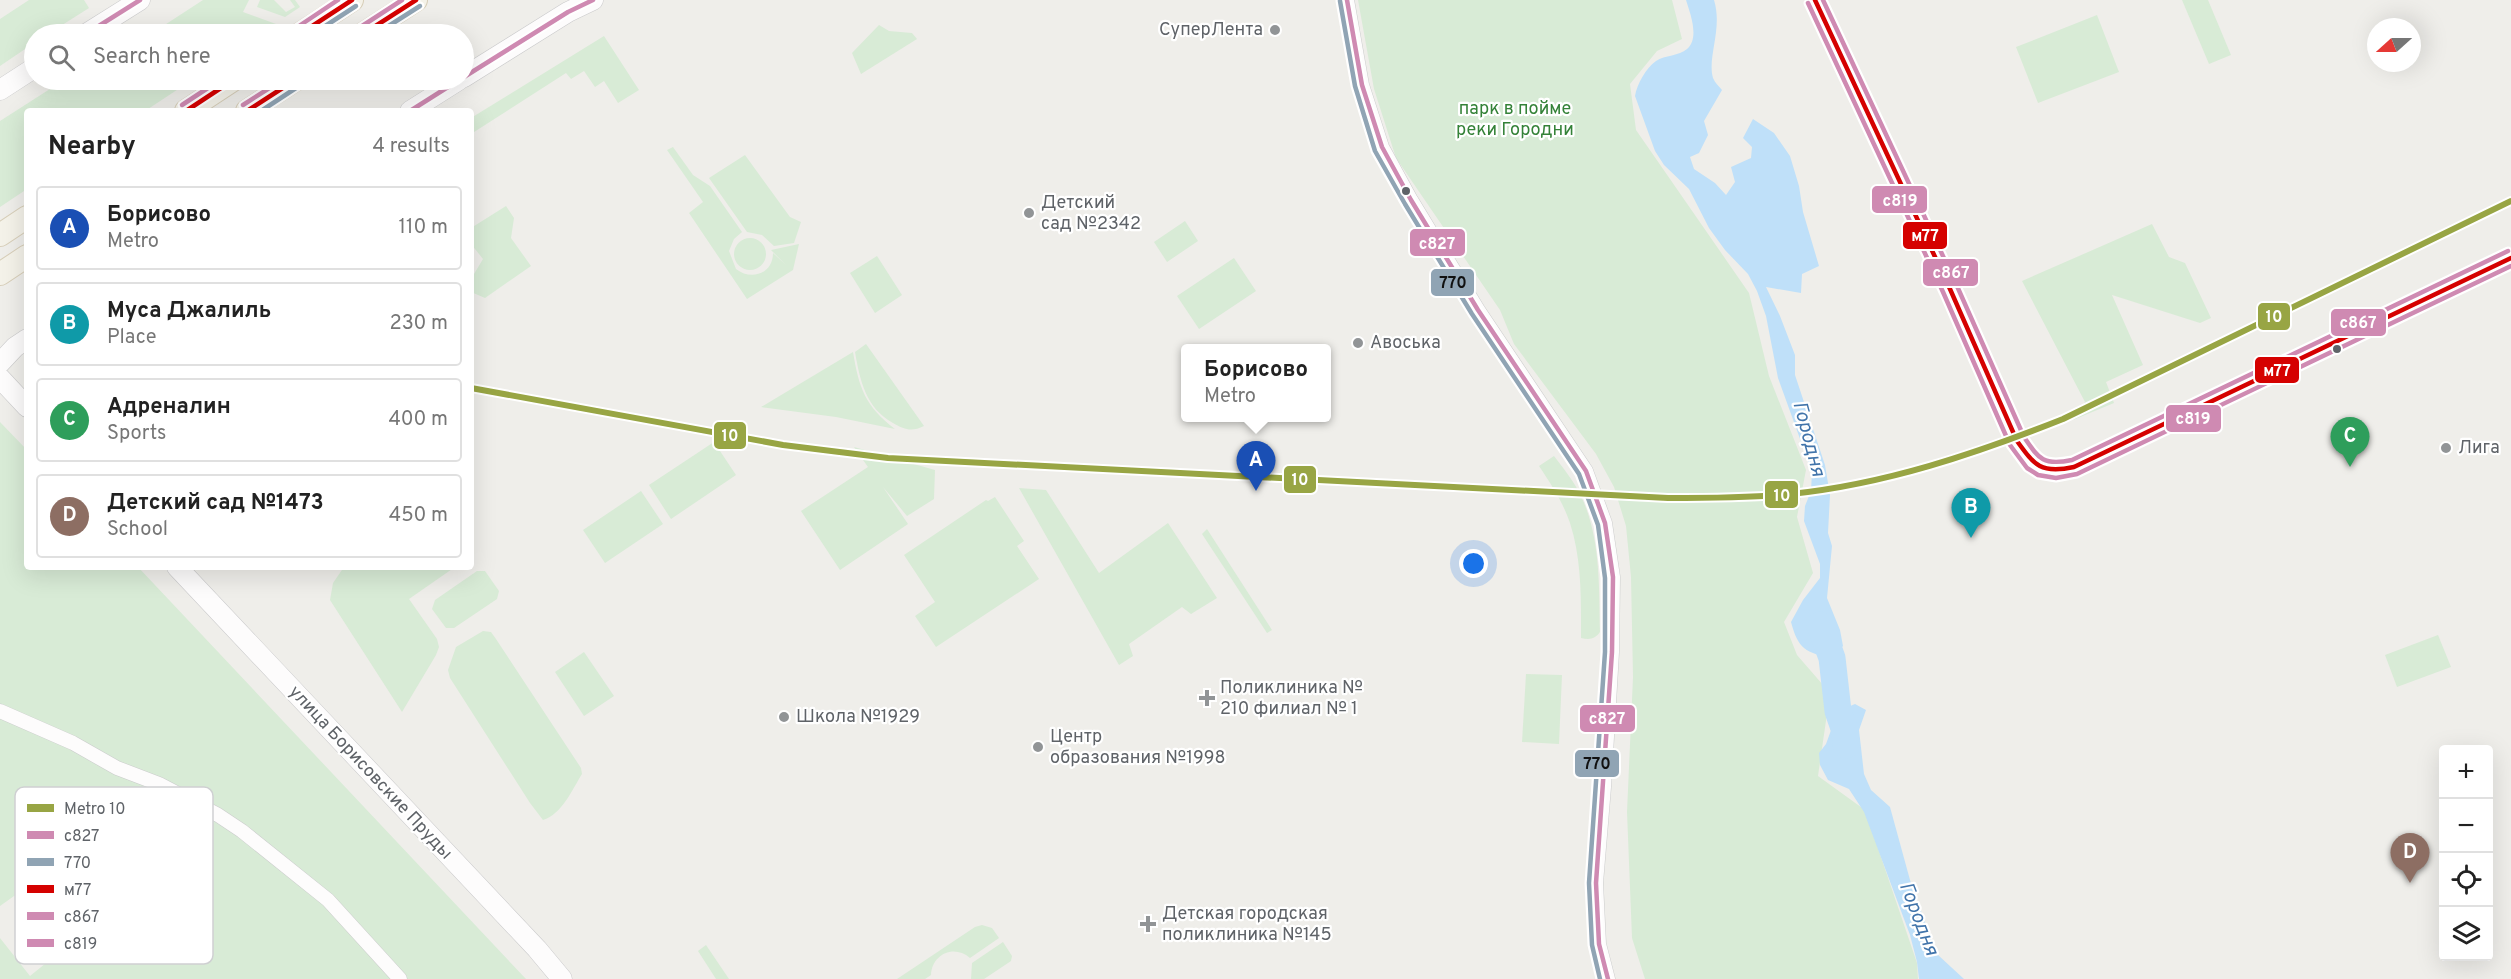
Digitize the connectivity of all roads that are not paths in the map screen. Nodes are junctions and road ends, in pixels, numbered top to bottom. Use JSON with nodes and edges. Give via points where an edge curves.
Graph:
{"nodes":[{"id":1,"x":140,"y":0,"type":"edge"},
{"id":2,"x":352,"y":0,"type":"edge"},
{"id":3,"x":416,"y":0,"type":"edge"},
{"id":4,"x":593,"y":0,"type":"edge"},
{"id":5,"x":1347,"y":0,"type":"edge"},
{"id":6,"x":1815,"y":0,"type":"edge"},
{"id":7,"x":573,"y":6,"type":"edge"},
{"id":8,"x":102,"y":24,"type":"edge"},
{"id":9,"x":315,"y":24,"type":"edge"},
{"id":10,"x":379,"y":24,"type":"edge"},
{"id":11,"x":474,"y":70,"type":"edge"},
{"id":12,"x":24,"y":74,"type":"edge"},
{"id":13,"x":0,"y":90,"type":"edge"},
{"id":14,"x":218,"y":90,"type":"edge"},
{"id":15,"x":280,"y":90,"type":"edge"},
{"id":16,"x":443,"y":90,"type":"edge"},
{"id":17,"x":191,"y":108,"type":"edge"},
{"id":18,"x":252,"y":108,"type":"edge"},
{"id":19,"x":415,"y":108,"type":"edge"},
{"id":20,"x":24,"y":258,"type":"edge"},
{"id":21,"x":2511,"y":258,"type":"edge"},
{"id":22,"x":0,"y":274,"type":"edge"},
{"id":23,"x":24,"y":341,"type":"edge"},
{"id":24,"x":0,"y":363,"type":"edge"},
{"id":25,"x":0,"y":378,"type":"edge"},
{"id":26,"x":24,"y":404,"type":"edge"},
{"id":27,"x":180,"y":570,"type":"edge"},
{"id":28,"x":0,"y":711,"type":"edge"},
{"id":29,"x":164,"y":787,"type":"edge"},
{"id":30,"x":213,"y":814,"type":"edge"},
{"id":31,"x":400,"y":979,"type":"edge"},
{"id":32,"x":562,"y":979,"type":"edge"},
{"id":33,"x":1608,"y":979,"type":"edge"}],
"edges":[{"from":1,"to":8,"type":"main road"},
{"from":2,"to":9,"type":"main road"},
{"from":3,"to":10,"type":"main road"},
{"from":4,"to":7,"type":"main road"},
{"from":5,"to":33,"type":"street","via":[[1362,85],[1382,147],[1478,310],[1586,471],[1605,523],[1613,577],[1612,652],[1596,883],[1599,944]]},
{"from":6,"to":21,"type":"main road","via":[[1950,289],[2008,424],[2025,453],[2041,468],[2056,471],[2074,466]]},
{"from":7,"to":11,"type":"main road"},
{"from":12,"to":13,"type":"main road"},
{"from":14,"to":17,"type":"main road"},
{"from":15,"to":18,"type":"main road"},
{"from":16,"to":19,"type":"main road"},
{"from":20,"to":22,"type":"main road"},
{"from":23,"to":24,"type":"main road"},
{"from":25,"to":26,"type":"main road"},
{"from":27,"to":32,"type":"main road","name":"улица Борисовские Пруды"},
{"from":28,"to":29,"type":"street"},
{"from":30,"to":31,"type":"street","via":[[234,826],[328,900]]}]}
